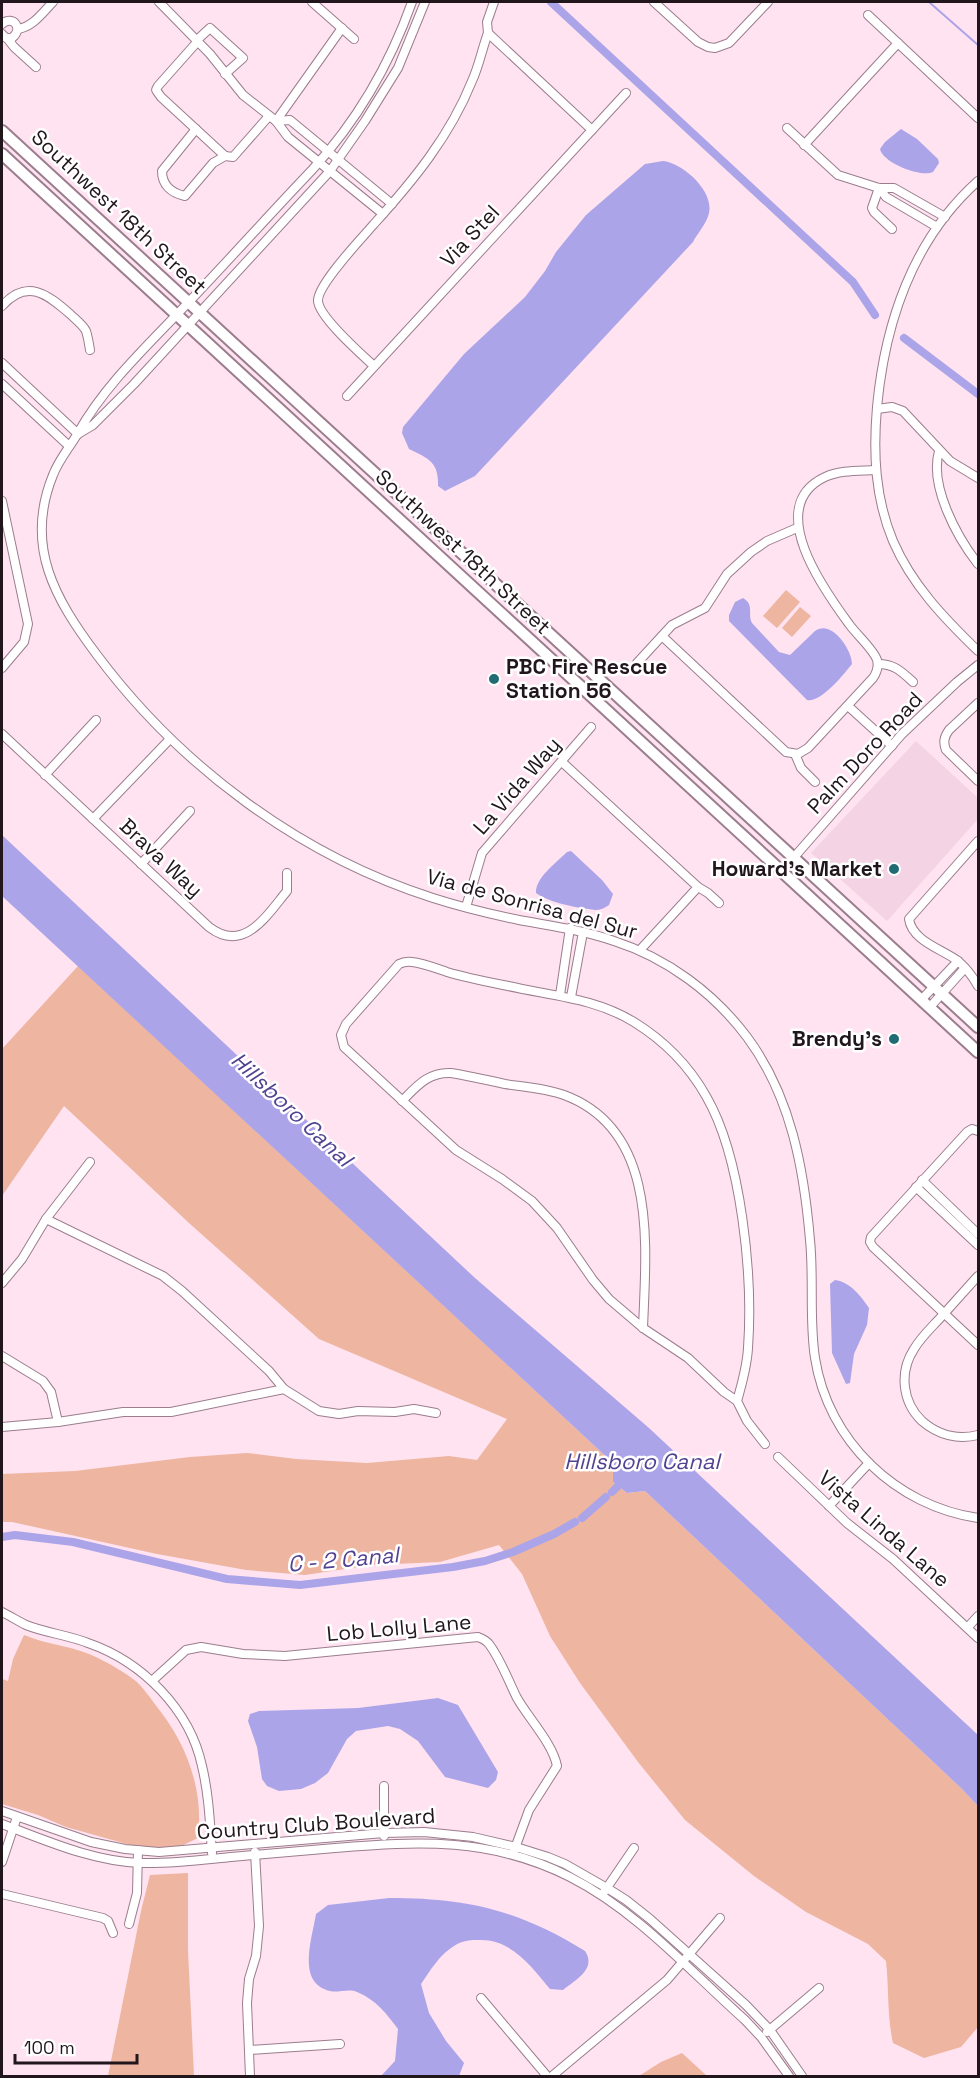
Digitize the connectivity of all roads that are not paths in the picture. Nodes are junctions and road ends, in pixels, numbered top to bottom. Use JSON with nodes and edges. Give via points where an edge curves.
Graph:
{"nodes":[{"id":1,"x":51,"y":2,"type":"edge"},
{"id":2,"x":312,"y":2,"type":"edge"},
{"id":3,"x":412,"y":2,"type":"edge"},
{"id":4,"x":425,"y":2,"type":"edge"},
{"id":5,"x":494,"y":2,"type":"edge"},
{"id":6,"x":654,"y":2,"type":"edge"},
{"id":7,"x":768,"y":2,"type":"edge"},
{"id":8,"x":164,"y":3,"type":"edge"},
{"id":9,"x":868,"y":15,"type":"dead end"},
{"id":10,"x":2,"y":24,"type":"edge"},
{"id":11,"x":342,"y":28,"type":"junction"},
{"id":12,"x":18,"y":29,"type":"junction"},
{"id":13,"x":488,"y":33,"type":"junction"},
{"id":14,"x":4,"y":36,"type":"edge"},
{"id":15,"x":354,"y":39,"type":"dead end"},
{"id":16,"x":197,"y":40,"type":"junction"},
{"id":17,"x":898,"y":43,"type":"junction"},
{"id":18,"x":36,"y":67,"type":"dead end"},
{"id":19,"x":225,"y":74,"type":"junction"},
{"id":20,"x":626,"y":93,"type":"dead end"},
{"id":21,"x":272,"y":118,"type":"junction"},
{"id":22,"x":978,"y":118,"type":"edge"},
{"id":23,"x":196,"y":129,"type":"junction"},
{"id":24,"x":787,"y":129,"type":"dead end"},
{"id":25,"x":592,"y":130,"type":"junction"},
{"id":26,"x":2,"y":131,"type":"edge"},
{"id":27,"x":804,"y":145,"type":"junction"},
{"id":28,"x":327,"y":152,"type":"junction"},
{"id":29,"x":2,"y":154,"type":"edge"},
{"id":30,"x":225,"y":156,"type":"junction"},
{"id":31,"x":338,"y":159,"type":"junction"},
{"id":32,"x":320,"y":161,"type":"junction"},
{"id":33,"x":330,"y":171,"type":"junction"},
{"id":34,"x":978,"y":181,"type":"edge"},
{"id":35,"x":879,"y":188,"type":"junction"},
{"id":36,"x":392,"y":204,"type":"junction"},
{"id":37,"x":383,"y":214,"type":"junction"},
{"id":38,"x":945,"y":217,"type":"junction"},
{"id":39,"x":937,"y":227,"type":"junction"},
{"id":40,"x":892,"y":229,"type":"dead end"},
{"id":41,"x":189,"y":302,"type":"junction"},
{"id":42,"x":2,"y":306,"type":"edge"},
{"id":43,"x":200,"y":313,"type":"junction"},
{"id":44,"x":176,"y":315,"type":"junction"},
{"id":45,"x":188,"y":326,"type":"junction"},
{"id":46,"x":90,"y":350,"type":"dead end"},
{"id":47,"x":2,"y":363,"type":"edge"},
{"id":48,"x":374,"y":366,"type":"junction"},
{"id":49,"x":2,"y":384,"type":"edge"},
{"id":50,"x":347,"y":396,"type":"dead end"},
{"id":51,"x":877,"y":409,"type":"junction"},
{"id":52,"x":78,"y":434,"type":"junction"},
{"id":53,"x":69,"y":446,"type":"junction"},
{"id":54,"x":939,"y":451,"type":"junction"},
{"id":55,"x":875,"y":470,"type":"junction"},
{"id":56,"x":978,"y":478,"type":"edge"},
{"id":57,"x":2,"y":501,"type":"edge"},
{"id":58,"x":797,"y":528,"type":"junction"},
{"id":59,"x":978,"y":564,"type":"edge"},
{"id":60,"x":662,"y":636,"type":"junction"},
{"id":61,"x":978,"y":651,"type":"edge"},
{"id":62,"x":637,"y":663,"type":"dead end"},
{"id":63,"x":878,"y":664,"type":"junction"},
{"id":64,"x":978,"y":664,"type":"edge"},
{"id":65,"x":2,"y":668,"type":"edge"},
{"id":66,"x":913,"y":682,"type":"dead end"},
{"id":67,"x":978,"y":703,"type":"edge"},
{"id":68,"x":848,"y":706,"type":"junction"},
{"id":69,"x":96,"y":720,"type":"dead end"},
{"id":70,"x":591,"y":727,"type":"dead end"},
{"id":71,"x":2,"y":734,"type":"edge"},
{"id":72,"x":170,"y":740,"type":"junction"},
{"id":73,"x":892,"y":746,"type":"junction"},
{"id":74,"x":795,"y":754,"type":"junction"},
{"id":75,"x":562,"y":762,"type":"junction"},
{"id":76,"x":45,"y":775,"type":"junction"},
{"id":77,"x":978,"y":781,"type":"edge"},
{"id":78,"x":815,"y":782,"type":"dead end"},
{"id":79,"x":190,"y":812,"type":"dead end"},
{"id":80,"x":93,"y":819,"type":"junction"},
{"id":81,"x":978,"y":841,"type":"edge"},
{"id":82,"x":793,"y":857,"type":"junction"},
{"id":83,"x":141,"y":864,"type":"junction"},
{"id":84,"x":782,"y":871,"type":"junction"},
{"id":85,"x":287,"y":873,"type":"dead end"},
{"id":86,"x":698,"y":887,"type":"junction"},
{"id":87,"x":718,"y":903,"type":"dead end"},
{"id":88,"x":466,"y":907,"type":"junction"},
{"id":89,"x":570,"y":928,"type":"junction"},
{"id":90,"x":583,"y":932,"type":"junction"},
{"id":91,"x":640,"y":950,"type":"junction"},
{"id":92,"x":958,"y":961,"type":"junction"},
{"id":93,"x":965,"y":968,"type":"junction"},
{"id":94,"x":978,"y":986,"type":"edge"},
{"id":95,"x":938,"y":990,"type":"junction"},
{"id":96,"x":560,"y":995,"type":"junction"},
{"id":97,"x":571,"y":997,"type":"junction"},
{"id":98,"x":926,"y":1003,"type":"junction"},
{"id":99,"x":978,"y":1027,"type":"edge"},
{"id":100,"x":978,"y":1052,"type":"edge"},
{"id":101,"x":402,"y":1101,"type":"junction"},
{"id":102,"x":975,"y":1130,"type":"edge"},
{"id":103,"x":90,"y":1162,"type":"dead end"},
{"id":104,"x":922,"y":1180,"type":"junction"},
{"id":105,"x":916,"y":1187,"type":"junction"},
{"id":106,"x":46,"y":1219,"type":"junction"},
{"id":107,"x":978,"y":1234,"type":"edge"},
{"id":108,"x":978,"y":1245,"type":"edge"},
{"id":109,"x":978,"y":1276,"type":"edge"},
{"id":110,"x":2,"y":1283,"type":"edge"},
{"id":111,"x":945,"y":1314,"type":"junction"},
{"id":112,"x":643,"y":1328,"type":"junction"},
{"id":113,"x":978,"y":1345,"type":"edge"},
{"id":114,"x":2,"y":1356,"type":"edge"},
{"id":115,"x":284,"y":1389,"type":"junction"},
{"id":116,"x":737,"y":1401,"type":"junction"},
{"id":117,"x":436,"y":1413,"type":"dead end"},
{"id":118,"x":58,"y":1422,"type":"junction"},
{"id":119,"x":2,"y":1427,"type":"edge"},
{"id":120,"x":978,"y":1435,"type":"edge"},
{"id":121,"x":765,"y":1444,"type":"dead end"},
{"id":122,"x":778,"y":1457,"type":"dead end"},
{"id":123,"x":869,"y":1463,"type":"junction"},
{"id":124,"x":829,"y":1506,"type":"junction"},
{"id":125,"x":978,"y":1518,"type":"edge"},
{"id":126,"x":2,"y":1612,"type":"edge"},
{"id":127,"x":978,"y":1616,"type":"edge"},
{"id":128,"x":968,"y":1627,"type":"junction"},
{"id":129,"x":978,"y":1638,"type":"edge"},
{"id":130,"x":153,"y":1680,"type":"junction"},
{"id":131,"x":384,"y":1786,"type":"dead end"},
{"id":132,"x":2,"y":1810,"type":"edge"},
{"id":133,"x":18,"y":1817,"type":"junction"},
{"id":134,"x":2,"y":1824,"type":"edge"},
{"id":135,"x":14,"y":1828,"type":"junction"},
{"id":136,"x":384,"y":1833,"type":"junction"},
{"id":137,"x":255,"y":1844,"type":"junction"},
{"id":138,"x":385,"y":1844,"type":"junction"},
{"id":139,"x":516,"y":1846,"type":"junction"},
{"id":140,"x":634,"y":1848,"type":"dead end"},
{"id":141,"x":212,"y":1849,"type":"junction"},
{"id":142,"x":138,"y":1850,"type":"junction"},
{"id":143,"x":255,"y":1855,"type":"junction"},
{"id":144,"x":512,"y":1855,"type":"junction"},
{"id":145,"x":213,"y":1859,"type":"junction"},
{"id":146,"x":2,"y":1862,"type":"edge"},
{"id":147,"x":138,"y":1863,"type":"junction"},
{"id":148,"x":607,"y":1888,"type":"junction"},
{"id":149,"x":2,"y":1894,"type":"edge"},
{"id":150,"x":601,"y":1896,"type":"junction"},
{"id":151,"x":720,"y":1918,"type":"dead end"},
{"id":152,"x":129,"y":1924,"type":"dead end"},
{"id":153,"x":113,"y":1933,"type":"dead end"},
{"id":154,"x":688,"y":1954,"type":"junction"},
{"id":155,"x":682,"y":1961,"type":"junction"},
{"id":156,"x":819,"y":1988,"type":"dead end"},
{"id":157,"x":481,"y":1998,"type":"dead end"},
{"id":158,"x":770,"y":2030,"type":"junction"},
{"id":159,"x":761,"y":2037,"type":"junction"},
{"id":160,"x":340,"y":2044,"type":"dead end"},
{"id":161,"x":249,"y":2050,"type":"junction"},
{"id":162,"x":250,"y":2076,"type":"edge"},
{"id":163,"x":547,"y":2076,"type":"edge"},
{"id":164,"x":552,"y":2076,"type":"edge"},
{"id":165,"x":789,"y":2076,"type":"edge"},
{"id":166,"x":802,"y":2076,"type":"edge"}],
"edges":[{"from":1,"to":12,"type":"street","via":[[31,25]]},
{"from":2,"to":11,"type":"street"},
{"from":3,"to":28,"type":"street","name":"Via de Sonrisa del Sur","via":[[383,70]]},
{"from":4,"to":31,"type":"street","name":"Via de Sonrisa del Sur","via":[[398,68]]},
{"from":5,"to":13,"type":"street","via":[[487,22]]},
{"from":6,"to":7,"type":"street","via":[[698,42],[715,48],[729,43]]},
{"from":8,"to":16,"type":"street"},
{"from":9,"to":17,"type":"street"},
{"from":10,"to":12,"type":"street","via":[[11,20]]},
{"from":11,"to":15,"type":"street"},
{"from":11,"to":21,"type":"street"},
{"from":12,"to":14,"type":"street","via":[[16,35]]},
{"from":13,"to":25,"type":"street"},
{"from":13,"to":36,"type":"street","via":[[473,81],[451,126]]},
{"from":14,"to":18,"type":"street"},
{"from":16,"to":19,"type":"street"},
{"from":16,"to":19,"type":"street","via":[[210,28],[243,58]]},
{"from":16,"to":23,"type":"street","via":[[156,90]]},
{"from":17,"to":22,"type":"street"},
{"from":17,"to":27,"type":"street"},
{"from":19,"to":21,"type":"street","via":[[243,95]]},
{"from":20,"to":25,"type":"street","name":"Via Stel"},
{"from":21,"to":28,"type":"street","via":[[290,120]]},
{"from":21,"to":30,"type":"street","via":[[233,157]]},
{"from":21,"to":32,"type":"street","via":[[288,137]]},
{"from":23,"to":30,"type":"street"},
{"from":23,"to":30,"type":"street","via":[[162,171],[164,185],[185,196]]},
{"from":24,"to":27,"type":"street"},
{"from":25,"to":48,"type":"street","name":"Via Stel"},
{"from":26,"to":41,"type":"main road","name":"Southwest 18th Street"},
{"from":27,"to":35,"type":"street","via":[[838,175]]},
{"from":28,"to":31,"type":"street"},
{"from":28,"to":32,"type":"street","name":"Via de Sonrisa del Sur"},
{"from":29,"to":44,"type":"main road","name":"Southwest 18th Street"},
{"from":31,"to":33,"type":"street","name":"Via de Sonrisa del Sur"},
{"from":31,"to":36,"type":"street"},
{"from":32,"to":33,"type":"street"},
{"from":32,"to":41,"type":"street","name":"Via de Sonrisa del Sur"},
{"from":33,"to":37,"type":"street"},
{"from":33,"to":43,"type":"street","name":"Via de Sonrisa del Sur"},
{"from":34,"to":38,"type":"street"},
{"from":35,"to":38,"type":"street","via":[[894,188]]},
{"from":35,"to":39,"type":"street","via":[[886,197]]},
{"from":35,"to":40,"type":"street","via":[[872,208]]},
{"from":36,"to":37,"type":"street"},
{"from":37,"to":48,"type":"street","via":[[339,264],[318,298],[321,311]]},
{"from":38,"to":39,"type":"street"},
{"from":39,"to":51,"type":"street","via":[[899,301],[884,356]]},
{"from":41,"to":43,"type":"main road","name":"Southwest 18th Street"},
{"from":41,"to":44,"type":"street","name":"Via de Sonrisa del Sur"},
{"from":42,"to":46,"type":"street","via":[[26,291],[50,296],[86,330]]},
{"from":43,"to":45,"type":"street","name":"Via de Sonrisa del Sur"},
{"from":43,"to":82,"type":"main road","name":"Southwest 18th Street"},
{"from":44,"to":45,"type":"main road","name":"Southwest 18th Street"},
{"from":44,"to":52,"type":"street","name":"Via de Sonrisa del Sur","via":[[121,374],[85,418]]},
{"from":45,"to":52,"type":"street","name":"Via de Sonrisa del Sur","via":[[93,425]]},
{"from":45,"to":84,"type":"main road","name":"Southwest 18th Street"},
{"from":47,"to":52,"type":"street"},
{"from":48,"to":50,"type":"street","name":"Via Stel"},
{"from":49,"to":53,"type":"street"},
{"from":51,"to":54,"type":"street","via":[[892,407],[903,411]]},
{"from":51,"to":55,"type":"street"},
{"from":52,"to":53,"type":"street","name":"Via de Sonrisa del Sur"},
{"from":53,"to":72,"type":"street","name":"Via de Sonrisa del Sur","via":[[54,473],[44,509],[43,547],[50,578],[82,635]]},
{"from":54,"to":56,"type":"street"},
{"from":54,"to":59,"type":"street","via":[[936,461],[944,502],[961,540]]},
{"from":55,"to":58,"type":"street","via":[[834,474],[813,484],[800,504]]},
{"from":55,"to":61,"type":"street","via":[[884,515],[910,574],[934,606]]},
{"from":57,"to":65,"type":"street","via":[[28,624],[24,642]]},
{"from":58,"to":60,"type":"street","via":[[751,552],[728,574],[705,608],[676,622]]},
{"from":58,"to":63,"type":"street","via":[[823,586]]},
{"from":60,"to":62,"type":"street"},
{"from":60,"to":74,"type":"street","via":[[770,738],[786,752]]},
{"from":63,"to":66,"type":"street","via":[[895,666]]},
{"from":63,"to":68,"type":"street","via":[[873,678]]},
{"from":64,"to":73,"type":"street","name":"Palm Doro Road"},
{"from":67,"to":77,"type":"street","via":[[949,730],[944,745]]},
{"from":68,"to":73,"type":"street"},
{"from":68,"to":74,"type":"street","via":[[808,748]]},
{"from":69,"to":76,"type":"street"},
{"from":70,"to":75,"type":"street","name":"La Vida Way"},
{"from":71,"to":76,"type":"street","name":"Brava Way"},
{"from":72,"to":80,"type":"street"},
{"from":72,"to":88,"type":"street","name":"Via de Sonrisa del Sur","via":[[231,791],[297,835],[393,883]]},
{"from":73,"to":82,"type":"street","name":"Palm Doro Road"},
{"from":74,"to":78,"type":"street","via":[[801,768]]},
{"from":75,"to":86,"type":"street"},
{"from":75,"to":88,"type":"street","name":"La Vida Way","via":[[482,853]]},
{"from":76,"to":80,"type":"street","name":"Brava Way"},
{"from":79,"to":83,"type":"street"},
{"from":80,"to":83,"type":"street","name":"Brava Way"},
{"from":81,"to":92,"type":"street","via":[[909,919],[930,945]]},
{"from":82,"to":84,"type":"street","name":"Palm Doro Road"},
{"from":82,"to":95,"type":"main road","name":"Southwest 18th Street"},
{"from":83,"to":85,"type":"street","name":"Brava Way","via":[[209,927],[231,936],[248,933],[258,925],[287,891]]},
{"from":84,"to":98,"type":"main road","name":"Southwest 18th Street"},
{"from":86,"to":87,"type":"street"},
{"from":86,"to":91,"type":"street"},
{"from":88,"to":89,"type":"street","name":"Via de Sonrisa del Sur"},
{"from":89,"to":90,"type":"street","name":"Via de Sonrisa del Sur"},
{"from":89,"to":96,"type":"street"},
{"from":90,"to":91,"type":"street","name":"Via de Sonrisa del Sur"},
{"from":90,"to":97,"type":"street"},
{"from":91,"to":123,"type":"street","name":"Via de Sonrisa del Sur","via":[[690,980],[721,1006],[753,1046],[778,1090],[793,1134],[806,1201],[813,1276],[813,1338],[820,1380],[837,1420]]},
{"from":92,"to":93,"type":"street"},
{"from":92,"to":95,"type":"street"},
{"from":93,"to":94,"type":"street"},
{"from":93,"to":95,"type":"street"},
{"from":95,"to":98,"type":"street"},
{"from":95,"to":99,"type":"main road","name":"Southwest 18th Street"},
{"from":96,"to":97,"type":"street"},
{"from":96,"to":101,"type":"street","via":[[476,979],[411,961],[399,964],[346,1024],[341,1035],[348,1051]]},
{"from":97,"to":116,"type":"street","via":[[613,1011],[651,1034],[693,1076],[716,1114],[734,1175],[747,1267],[748,1348]]},
{"from":98,"to":100,"type":"main road","name":"Southwest 18th Street"},
{"from":101,"to":112,"type":"street","via":[[456,1150],[532,1201],[609,1299]]},
{"from":101,"to":112,"type":"street","via":[[424,1079],[451,1073],[562,1094],[600,1115],[620,1138],[637,1179],[645,1238]]},
{"from":102,"to":104,"type":"street","via":[[967,1132]]},
{"from":103,"to":106,"type":"street"},
{"from":104,"to":105,"type":"street"},
{"from":104,"to":107,"type":"street"},
{"from":105,"to":108,"type":"street"},
{"from":105,"to":111,"type":"street","via":[[870,1242]]},
{"from":106,"to":110,"type":"street"},
{"from":106,"to":115,"type":"street","via":[[163,1276]]},
{"from":109,"to":111,"type":"street"},
{"from":111,"to":113,"type":"street"},
{"from":111,"to":120,"type":"street","via":[[910,1355],[905,1374],[906,1394],[914,1412],[934,1430],[957,1437]]},
{"from":112,"to":116,"type":"street","via":[[688,1358]]},
{"from":114,"to":118,"type":"street","via":[[43,1381],[51,1392]]},
{"from":115,"to":117,"type":"street","via":[[320,1411],[339,1414],[414,1409]]},
{"from":115,"to":118,"type":"street","via":[[171,1412],[123,1412]]},
{"from":116,"to":121,"type":"street"},
{"from":118,"to":119,"type":"street"},
{"from":122,"to":124,"type":"street","name":"Vista Linda Lane"},
{"from":123,"to":124,"type":"street"},
{"from":123,"to":125,"type":"street","name":"Via de Sonrisa del Sur","via":[[917,1498]]},
{"from":124,"to":128,"type":"street","name":"Vista Linda Lane"},
{"from":126,"to":130,"type":"street","via":[[27,1625],[89,1643],[120,1657]]},
{"from":127,"to":128,"type":"street"},
{"from":128,"to":129,"type":"street","name":"Vista Linda Lane"},
{"from":130,"to":139,"type":"street","name":"Lob Lolly Lane","via":[[186,1650],[201,1647],[285,1656],[478,1637],[487,1641],[518,1699],[555,1754],[557,1766],[529,1810]]},
{"from":130,"to":141,"type":"street","via":[[189,1727],[202,1765]]},
{"from":131,"to":136,"type":"street"},
{"from":132,"to":133,"type":"street","name":"Country Club Boulevard"},
{"from":133,"to":135,"type":"street"},
{"from":133,"to":142,"type":"street","name":"Country Club Boulevard","via":[[91,1842]]},
{"from":134,"to":135,"type":"street","name":"Country Club Boulevard"},
{"from":135,"to":146,"type":"street"},
{"from":135,"to":147,"type":"street","name":"Country Club Boulevard","via":[[88,1855]]},
{"from":136,"to":137,"type":"street","name":"Country Club Boulevard"},
{"from":136,"to":138,"type":"street"},
{"from":136,"to":139,"type":"street","name":"Country Club Boulevard","via":[[442,1833]]},
{"from":137,"to":141,"type":"street","name":"Country Club Boulevard"},
{"from":137,"to":143,"type":"street"},
{"from":138,"to":143,"type":"street","name":"Country Club Boulevard"},
{"from":138,"to":144,"type":"street","name":"Country Club Boulevard","via":[[432,1842]]},
{"from":139,"to":144,"type":"street","name":"Lob Lolly Lane"},
{"from":139,"to":148,"type":"street","name":"Country Club Boulevard","via":[[565,1864]]},
{"from":140,"to":148,"type":"street"},
{"from":141,"to":142,"type":"street","name":"Country Club Boulevard"},
{"from":141,"to":145,"type":"street"},
{"from":142,"to":147,"type":"street"},
{"from":143,"to":145,"type":"street","name":"Country Club Boulevard"},
{"from":143,"to":161,"type":"street","via":[[259,1926],[247,2003]]},
{"from":144,"to":150,"type":"street","name":"Country Club Boulevard","via":[[568,1876]]},
{"from":145,"to":147,"type":"street","name":"Country Club Boulevard"},
{"from":147,"to":152,"type":"street","via":[[137,1893]]},
{"from":148,"to":150,"type":"street"},
{"from":148,"to":154,"type":"street","name":"Country Club Boulevard","via":[[650,1919]]},
{"from":149,"to":153,"type":"street","via":[[103,1918]]},
{"from":150,"to":155,"type":"street","name":"Country Club Boulevard"},
{"from":151,"to":154,"type":"street"},
{"from":154,"to":155,"type":"street"},
{"from":154,"to":158,"type":"street","name":"Country Club Boulevard"},
{"from":155,"to":159,"type":"street","name":"Country Club Boulevard"},
{"from":155,"to":164,"type":"street","via":[[667,1980]]},
{"from":156,"to":158,"type":"street"},
{"from":157,"to":163,"type":"street"},
{"from":158,"to":159,"type":"street"},
{"from":158,"to":166,"type":"street","name":"Country Club Boulevard"},
{"from":159,"to":165,"type":"street","name":"Country Club Boulevard"},
{"from":160,"to":161,"type":"street"},
{"from":161,"to":162,"type":"street"}]}
